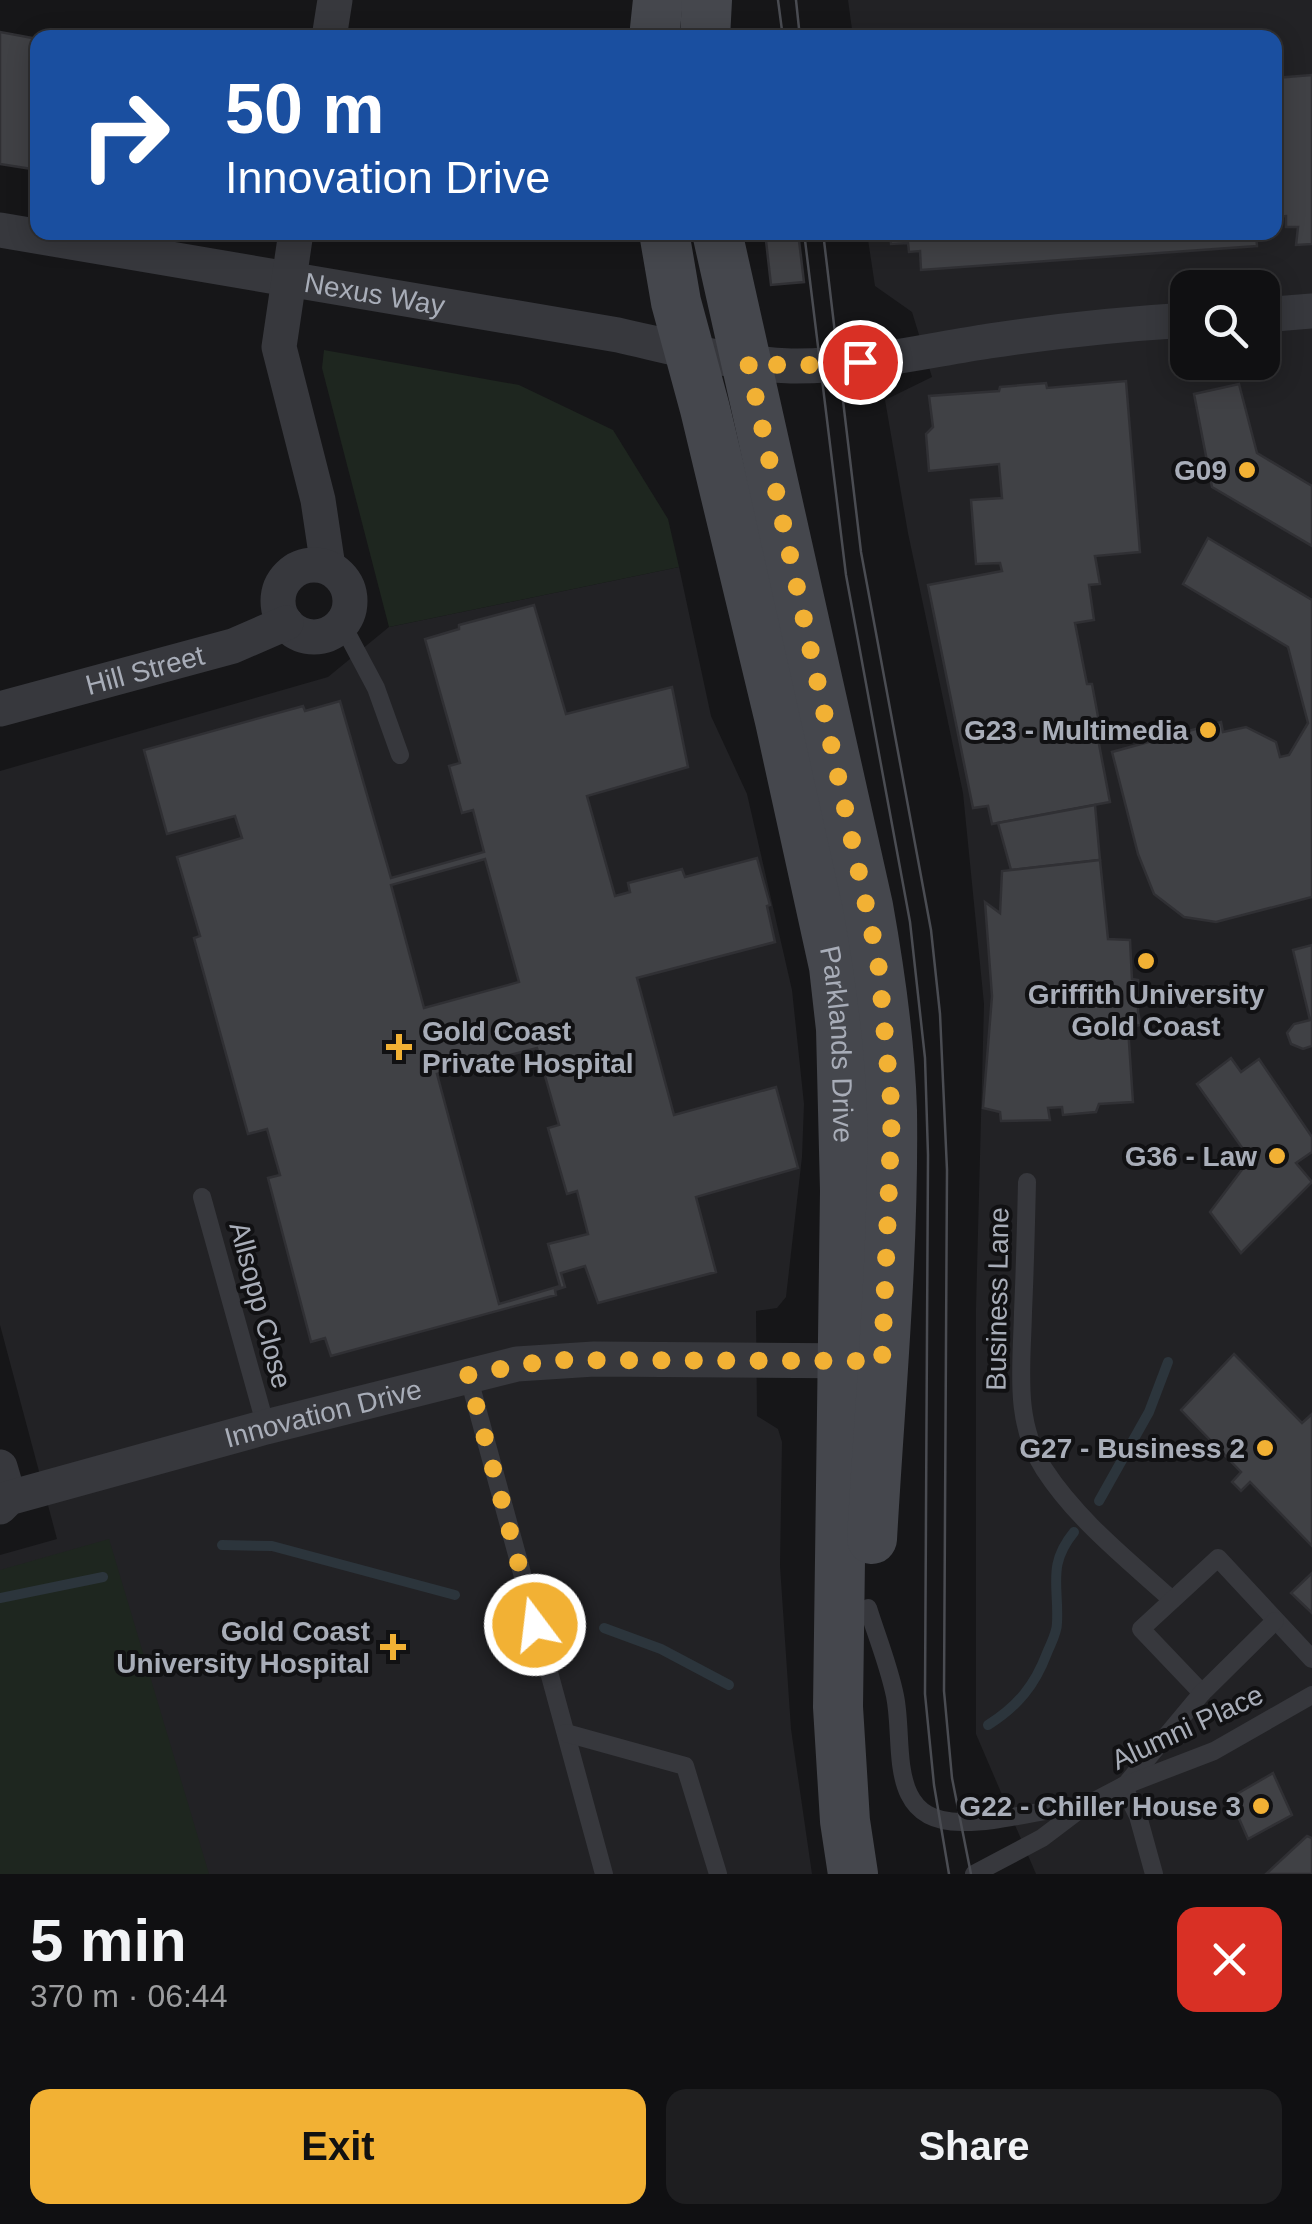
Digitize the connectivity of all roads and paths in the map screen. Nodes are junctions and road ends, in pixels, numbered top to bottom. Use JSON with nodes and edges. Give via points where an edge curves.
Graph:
{"nodes":[{"id":1,"x":335,"y":0,"type":"edge"},
{"id":2,"x":658,"y":0,"type":"edge"},
{"id":3,"x":708,"y":0,"type":"edge"},
{"id":4,"x":330,"y":30,"type":"edge"},
{"id":5,"x":655,"y":30,"type":"edge"},
{"id":6,"x":706,"y":30,"type":"edge"},
{"id":7,"x":0,"y":230,"type":"edge"},
{"id":8,"x":30,"y":235,"type":"edge"},
{"id":9,"x":59,"y":240,"type":"edge"},
{"id":10,"x":295,"y":240,"type":"edge"},
{"id":11,"x":665,"y":240,"type":"edge"},
{"id":12,"x":719,"y":240,"type":"edge"},
{"id":13,"x":288,"y":279,"type":"junction"},
{"id":14,"x":1312,"y":312,"type":"edge"},
{"id":15,"x":1280,"y":314,"type":"edge"},
{"id":16,"x":1170,"y":322,"type":"edge"},
{"id":17,"x":690,"y":353,"type":"junction"},
{"id":18,"x":748,"y":362,"type":"junction"},
{"id":19,"x":328,"y":567,"type":"junction"},
{"id":20,"x":286,"y":623,"type":"junction"},
{"id":21,"x":342,"y":624,"type":"junction"},
{"id":22,"x":0,"y":709,"type":"edge"},
{"id":23,"x":400,"y":755,"type":"dead end"},
{"id":24,"x":1027,"y":1182,"type":"dead end"},
{"id":25,"x":202,"y":1197,"type":"dead end"},
{"id":26,"x":861,"y":1360,"type":"junction"},
{"id":27,"x":468,"y":1375,"type":"junction"},
{"id":28,"x":266,"y":1427,"type":"junction"},
{"id":29,"x":2,"y":1491,"type":"edge"},
{"id":30,"x":1172,"y":1600,"type":"junction"},
{"id":31,"x":868,"y":1608,"type":"junction"},
{"id":32,"x":1275,"y":1622,"type":"junction"},
{"id":33,"x":1312,"y":1659,"type":"edge"},
{"id":34,"x":1202,"y":1694,"type":"junction"},
{"id":35,"x":1312,"y":1695,"type":"edge"},
{"id":36,"x":566,"y":1733,"type":"junction"},
{"id":37,"x":1123,"y":1786,"type":"junction"},
{"id":38,"x":1083,"y":1807,"type":"junction"},
{"id":39,"x":604,"y":1874,"type":"edge"},
{"id":40,"x":718,"y":1874,"type":"edge"},
{"id":41,"x":853,"y":1874,"type":"edge"},
{"id":42,"x":884,"y":1874,"type":"edge"},
{"id":43,"x":974,"y":1874,"type":"edge"},
{"id":44,"x":1154,"y":1874,"type":"edge"}],
"edges":[{"from":1,"to":4,"type":"street"},
{"from":2,"to":5,"type":"street"},
{"from":3,"to":6,"type":"street"},
{"from":7,"to":8,"type":"street","name":"Nexus Way"},
{"from":9,"to":13,"type":"street","name":"Nexus Way"},
{"from":10,"to":13,"type":"street"},
{"from":11,"to":17,"type":"street","name":"Parklands Drive"},
{"from":12,"to":18,"type":"street","name":"Parklands Drive"},
{"from":13,"to":17,"type":"street","name":"Nexus Way"},
{"from":13,"to":19,"type":"street","via":[[280,360],[318,500]]},
{"from":14,"to":15,"type":"street"},
{"from":16,"to":18,"type":"street","name":"Nexus Way","via":[[860,362]]},
{"from":17,"to":18,"type":"street","name":"Nexus Way"},
{"from":17,"to":26,"type":"street","name":"Parklands Drive","via":[[834,967]]},
{"from":18,"to":26,"type":"street","name":"Parklands Drive","via":[[878,960],[892,1111]]},
{"from":19,"to":20,"type":"street","via":[[306,565],[287,576],[278,599]]},
{"from":19,"to":21,"type":"street","via":[[346,584],[350,601]]},
{"from":20,"to":21,"type":"street","via":[[310,636]]},
{"from":20,"to":22,"type":"street","name":"Hill Street","via":[[233,646]]},
{"from":21,"to":23,"type":"lane","via":[[376,688]]},
{"from":24,"to":30,"type":"lane","name":"Business Lane","via":[[1020,1393],[1026,1430],[1059,1490]]},
{"from":25,"to":28,"type":"lane","name":"Allsopp Close"},
{"from":26,"to":27,"type":"street","name":"Innovation Drive","via":[[550,1360]]},
{"from":26,"to":31,"type":"street","name":"Parklands Drive"},
{"from":26,"to":41,"type":"street","name":"Parklands Drive","via":[[838,1707]]},
{"from":27,"to":28,"type":"street","name":"Innovation Drive"},
{"from":27,"to":36,"type":"lane"},
{"from":28,"to":29,"type":"street","name":"Innovation Drive"},
{"from":30,"to":32,"type":"lane","via":[[1218,1558]]},
{"from":30,"to":34,"type":"lane","via":[[1141,1629]]},
{"from":31,"to":38,"type":"lane","name":"Alumni Place","via":[[896,1698],[904,1783],[919,1807],[960,1822]]},
{"from":31,"to":42,"type":"street","name":"Parklands Drive","via":[[866,1734]]},
{"from":32,"to":33,"type":"lane"},
{"from":32,"to":34,"type":"lane"},
{"from":34,"to":37,"type":"lane"},
{"from":35,"to":37,"type":"lane","name":"Alumni Place","via":[[1214,1751]]},
{"from":36,"to":39,"type":"lane"},
{"from":36,"to":40,"type":"lane","via":[[686,1766]]},
{"from":37,"to":38,"type":"lane","name":"Alumni Place"},
{"from":37,"to":44,"type":"lane"},
{"from":38,"to":43,"type":"lane","name":"Alumni Place"}]}
